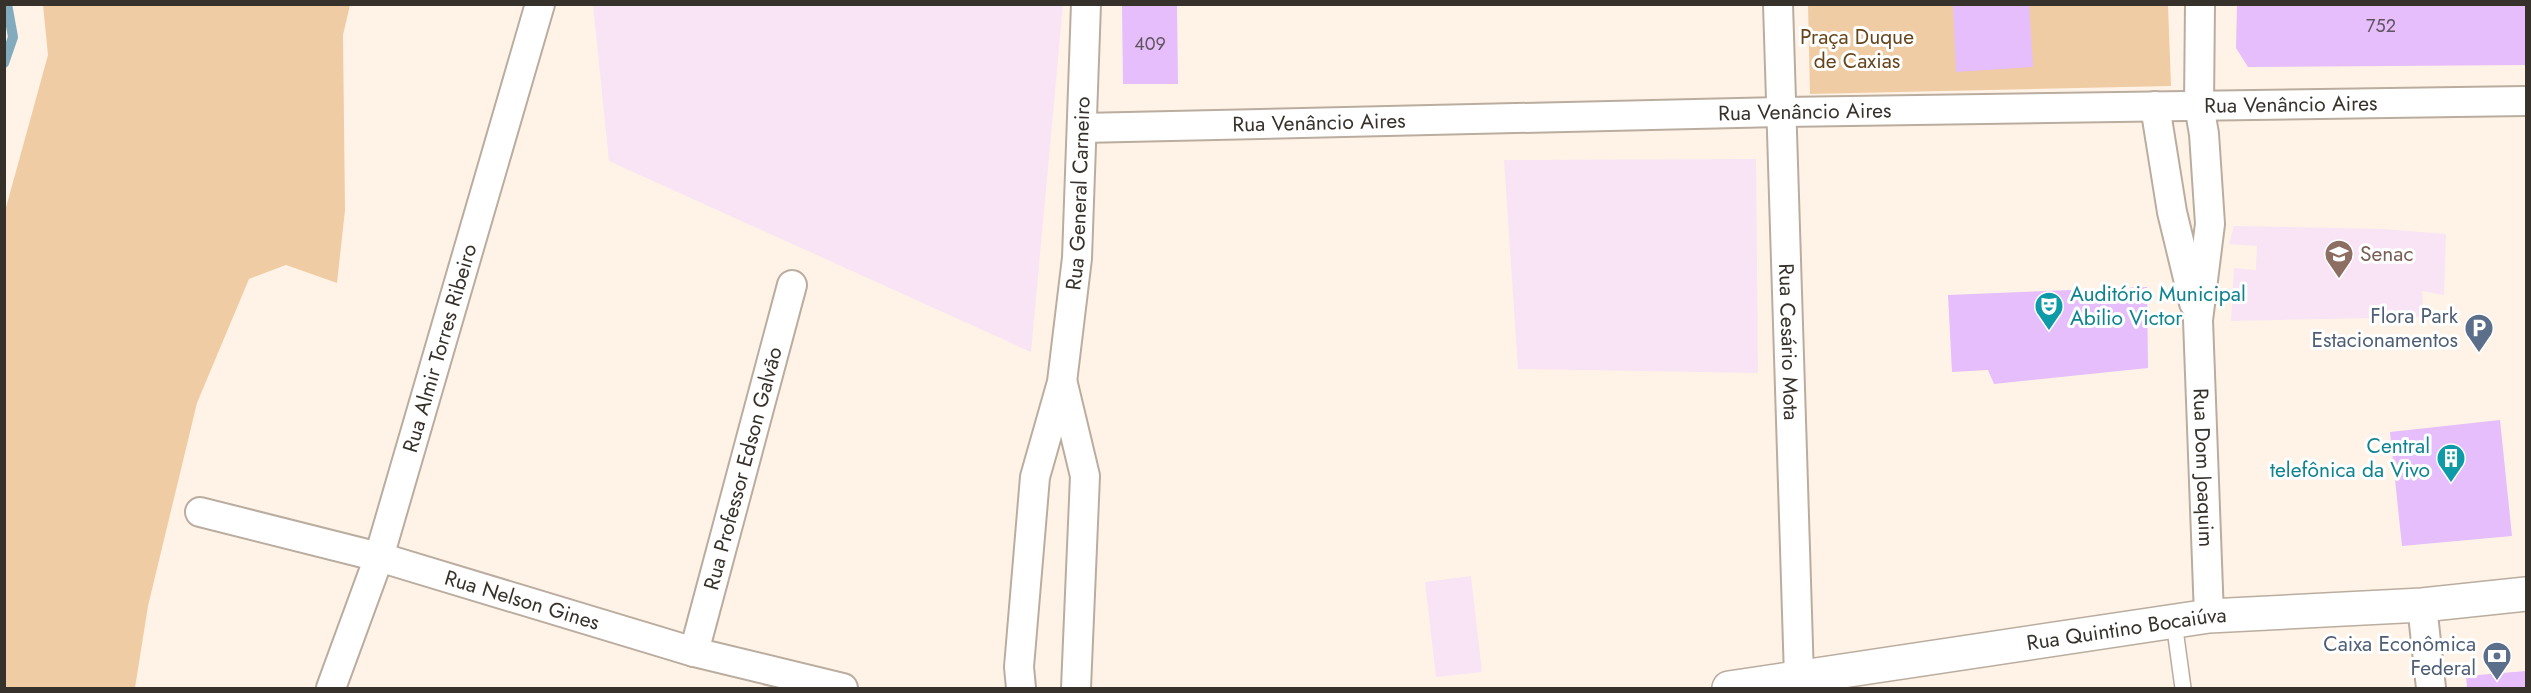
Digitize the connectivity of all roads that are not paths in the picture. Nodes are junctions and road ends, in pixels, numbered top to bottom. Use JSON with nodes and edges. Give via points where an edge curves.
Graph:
{"nodes":[{"id":1,"x":540,"y":4,"type":"edge"},
{"id":2,"x":1086,"y":4,"type":"edge"},
{"id":3,"x":1778,"y":4,"type":"edge"},
{"id":4,"x":2200,"y":4,"type":"edge"},
{"id":5,"x":2526,"y":101,"type":"edge"},
{"id":6,"x":2199,"y":105,"type":"junction"},
{"id":7,"x":2155,"y":106,"type":"junction"},
{"id":8,"x":1783,"y":112,"type":"junction"},
{"id":9,"x":1082,"y":129,"type":"junction"},
{"id":10,"x":792,"y":285,"type":"dead end"},
{"id":11,"x":2198,"y":320,"type":"junction"},
{"id":12,"x":1062,"y":382,"type":"junction"},
{"id":13,"x":200,"y":512,"type":"dead end"},
{"id":14,"x":379,"y":557,"type":"junction"},
{"id":15,"x":2526,"y":594,"type":"edge"},
{"id":16,"x":2422,"y":605,"type":"junction"},
{"id":17,"x":2210,"y":616,"type":"junction"},
{"id":18,"x":2174,"y":622,"type":"junction"},
{"id":19,"x":694,"y":652,"type":"junction"},
{"id":20,"x":1799,"y":677,"type":"junction"},
{"id":21,"x":331,"y":688,"type":"edge"},
{"id":22,"x":843,"y":688,"type":"edge"},
{"id":23,"x":1021,"y":688,"type":"edge"},
{"id":24,"x":1076,"y":688,"type":"edge"},
{"id":25,"x":1729,"y":688,"type":"edge"},
{"id":26,"x":2183,"y":688,"type":"edge"},
{"id":27,"x":2431,"y":688,"type":"edge"}],
"edges":[{"from":1,"to":14,"type":"street","name":"Rua Almir Torres Ribeiro"},
{"from":2,"to":9,"type":"street","name":"Rua General Carneiro"},
{"from":3,"to":8,"type":"street","name":"Rua Cesário Mota"},
{"from":4,"to":6,"type":"street","name":"Rua Dom Joaquim"},
{"from":5,"to":6,"type":"street","name":"Rua Venâncio Aires"},
{"from":6,"to":7,"type":"street","name":"Rua Venâncio Aires"},
{"from":6,"to":11,"type":"street","name":"Rua Dom Joaquim","via":[[2210,224]]},
{"from":7,"to":8,"type":"street","name":"Rua Venâncio Aires"},
{"from":7,"to":11,"type":"street","name":"Rua Dom Joaquim","via":[[2172,212]]},
{"from":8,"to":9,"type":"street","name":"Rua Venâncio Aires"},
{"from":8,"to":20,"type":"street","name":"Rua Cesário Mota"},
{"from":9,"to":12,"type":"street","name":"Rua General Carneiro","via":[[1077,258]]},
{"from":10,"to":19,"type":"street","name":"Rua Professor Edson Galvão"},
{"from":11,"to":17,"type":"street","name":"Rua Dom Joaquim"},
{"from":12,"to":23,"type":"street","name":"Rua General Carneiro","via":[[1035,477],[1019,667]]},
{"from":12,"to":24,"type":"street","name":"Rua General Carneiro","via":[[1085,476]]},
{"from":13,"to":14,"type":"street","name":"Rua Nelson Gines"},
{"from":14,"to":19,"type":"street","name":"Rua Nelson Gines"},
{"from":14,"to":21,"type":"street","name":"Rua Almir Torres Ribeiro"},
{"from":15,"to":16,"type":"main road","name":"Rua Quintino Bocaiúva"},
{"from":16,"to":17,"type":"main road","name":"Rua Quintino Bocaiúva"},
{"from":16,"to":27,"type":"street"},
{"from":17,"to":18,"type":"main road","name":"Rua Quintino Bocaiúva"},
{"from":18,"to":20,"type":"main road","name":"Rua Quintino Bocaiúva"},
{"from":18,"to":26,"type":"lane"},
{"from":19,"to":22,"type":"street","name":"Rua Nelson Gines"},
{"from":20,"to":25,"type":"main road","name":"Rua Quintino Bocaiúva"}]}
